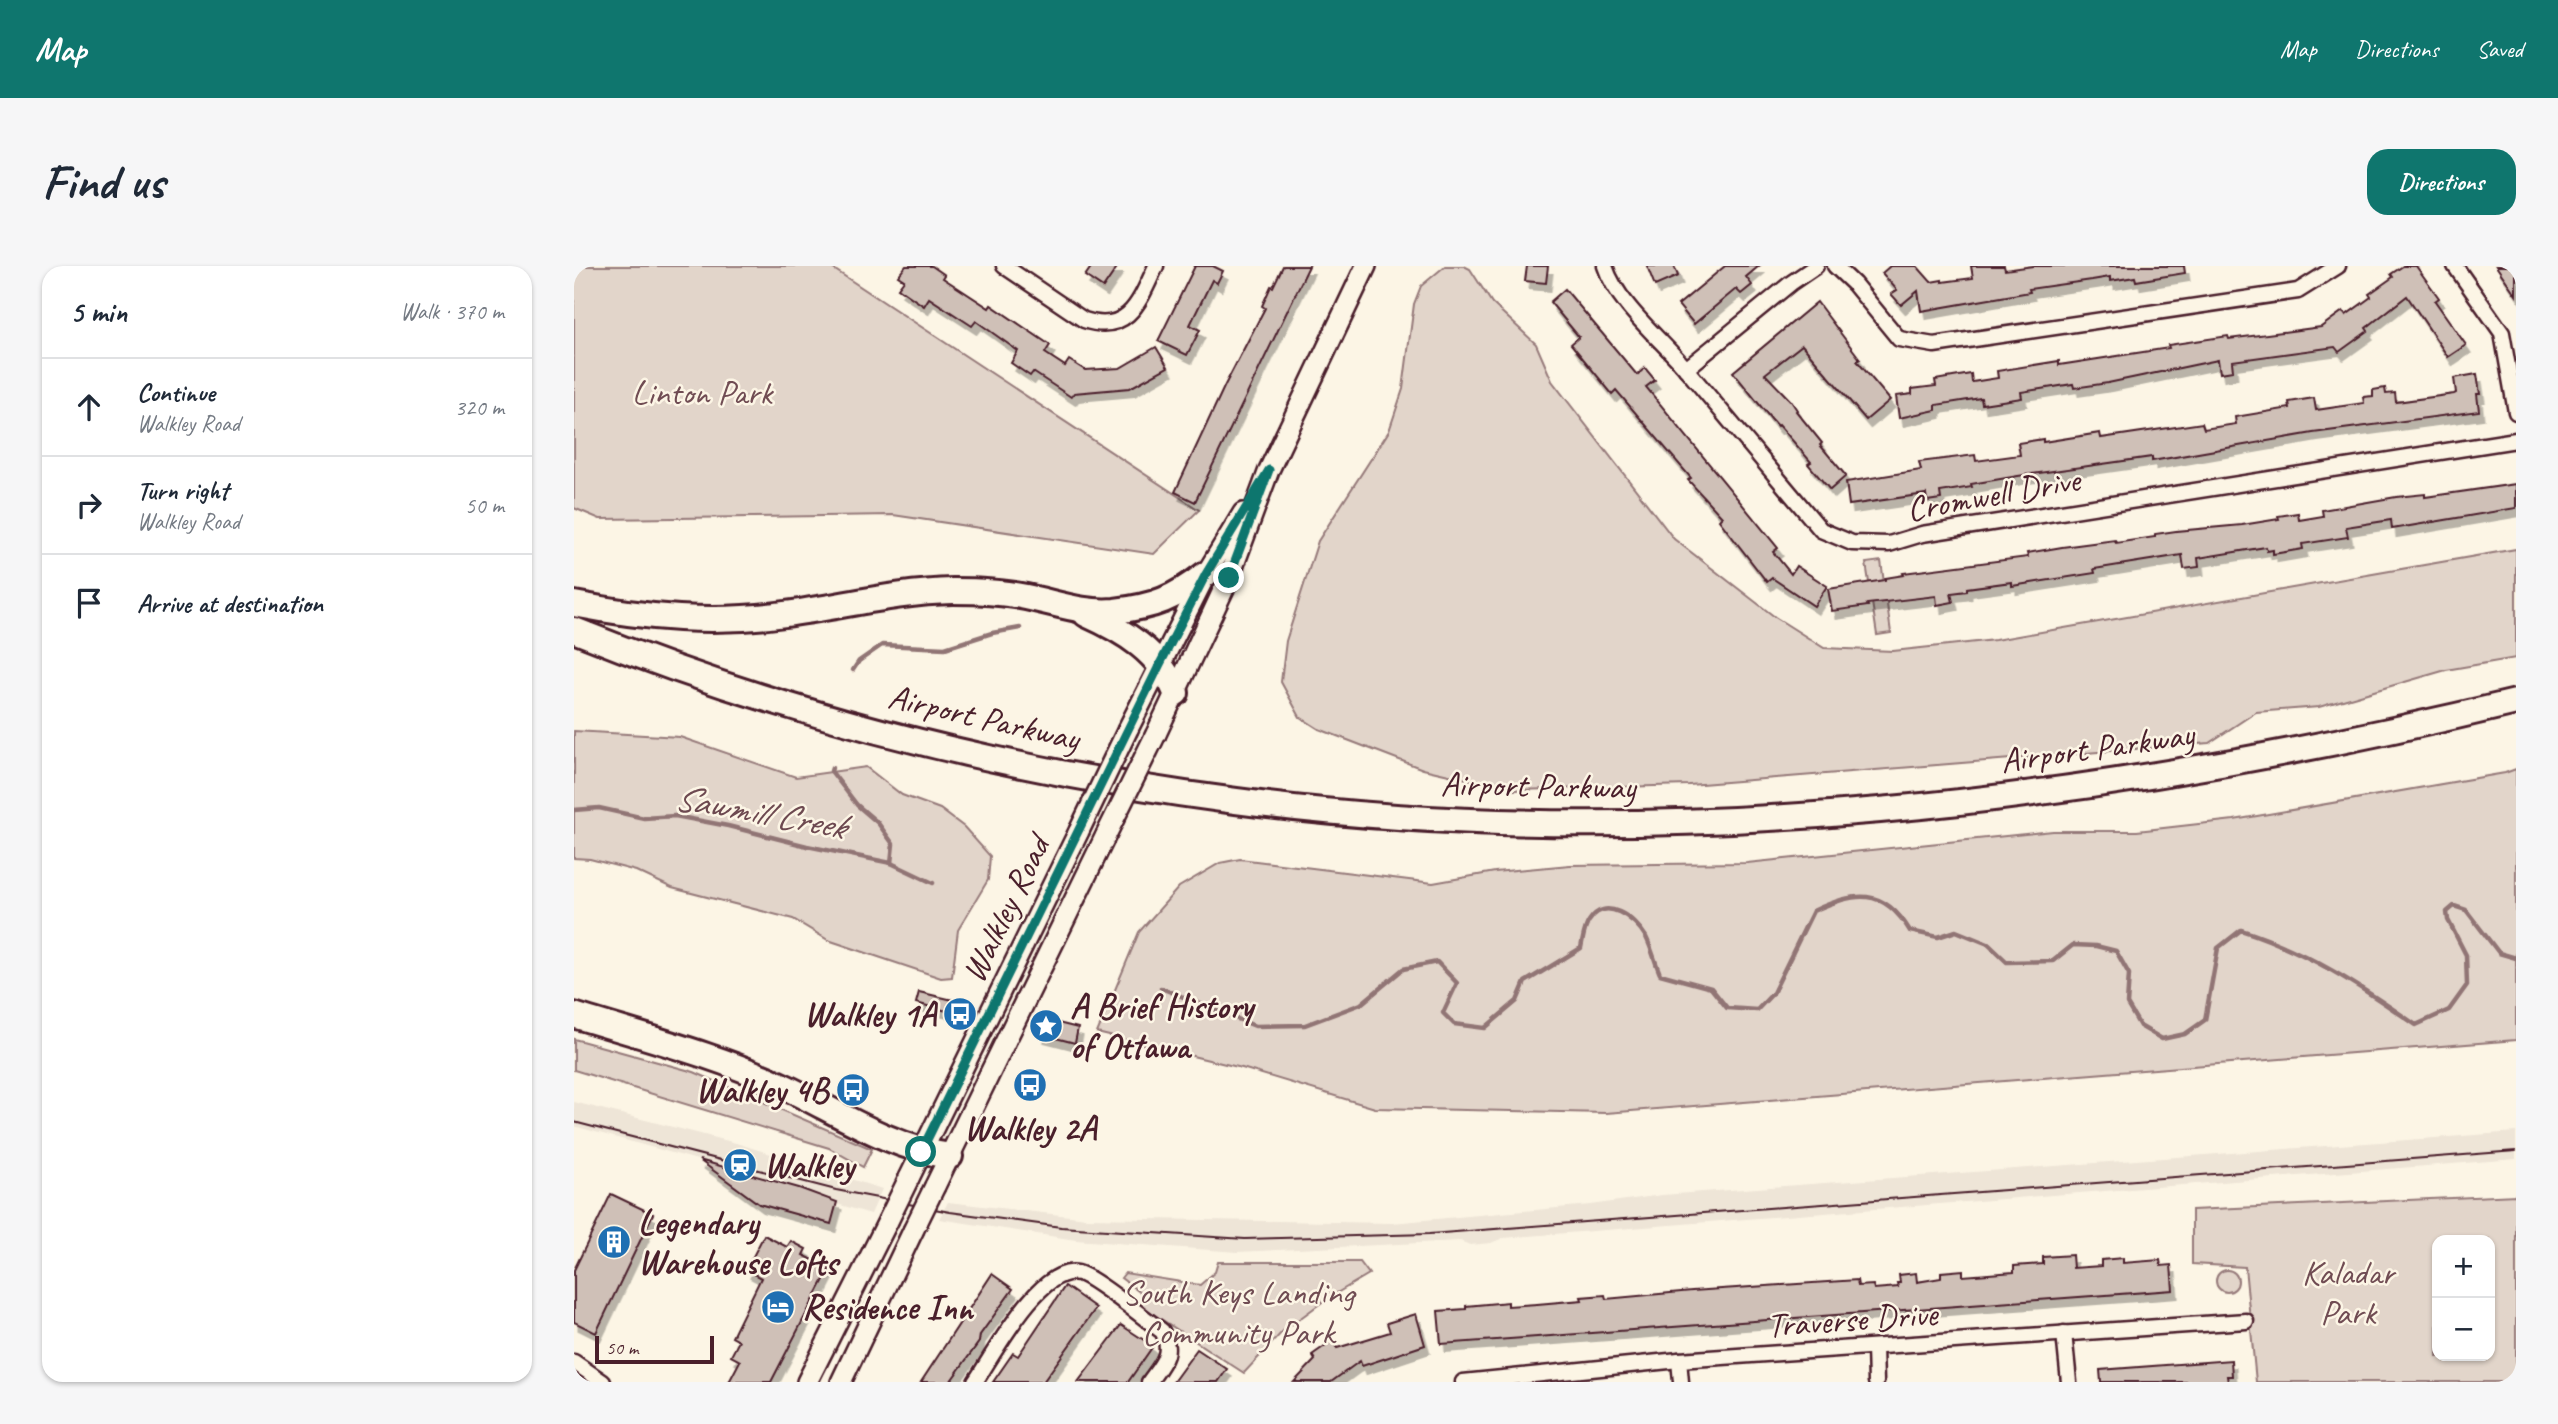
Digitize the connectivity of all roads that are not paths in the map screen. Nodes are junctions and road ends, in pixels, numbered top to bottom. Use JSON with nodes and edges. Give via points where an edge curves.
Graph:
{"nodes":[{"id":1,"x":1004,"y":266,"type":"edge"},
{"id":2,"x":1156,"y":266,"type":"edge"},
{"id":3,"x":1366,"y":266,"type":"edge"},
{"id":4,"x":1605,"y":266,"type":"edge"},
{"id":5,"x":1816,"y":266,"type":"edge"},
{"id":6,"x":1835,"y":266,"type":"edge"},
{"id":7,"x":2338,"y":266,"type":"edge"},
{"id":8,"x":2455,"y":266,"type":"edge"},
{"id":9,"x":1686,"y":369,"type":"junction"},
{"id":10,"x":2516,"y":412,"type":"edge"},
{"id":11,"x":2516,"y":440,"type":"edge"},
{"id":12,"x":1269,"y":470,"type":"junction"},
{"id":13,"x":1206,"y":574,"type":"junction"},
{"id":14,"x":574,"y":604,"type":"edge"},
{"id":15,"x":1076,"y":609,"type":"junction"},
{"id":16,"x":574,"y":630,"type":"edge"},
{"id":17,"x":1160,"y":664,"type":"junction"},
{"id":18,"x":1177,"y":693,"type":"junction"},
{"id":19,"x":2516,"y":702,"type":"edge"},
{"id":20,"x":574,"y":1015,"type":"edge"},
{"id":21,"x":924,"y":1146,"type":"junction"},
{"id":22,"x":950,"y":1156,"type":"junction"},
{"id":23,"x":2246,"y":1321,"type":"dead end"},
{"id":24,"x":2064,"y":1333,"type":"junction"},
{"id":25,"x":1875,"y":1347,"type":"junction"},
{"id":26,"x":1679,"y":1360,"type":"junction"},
{"id":27,"x":574,"y":1362,"type":"edge"},
{"id":28,"x":1487,"y":1380,"type":"edge"},
{"id":29,"x":603,"y":1382,"type":"edge"},
{"id":30,"x":807,"y":1382,"type":"edge"},
{"id":31,"x":841,"y":1382,"type":"edge"},
{"id":32,"x":975,"y":1382,"type":"edge"},
{"id":33,"x":1149,"y":1382,"type":"edge"},
{"id":34,"x":1463,"y":1382,"type":"edge"},
{"id":35,"x":1681,"y":1382,"type":"edge"},
{"id":36,"x":1876,"y":1382,"type":"edge"},
{"id":37,"x":2069,"y":1382,"type":"edge"}],
"edges":[{"from":1,"to":2,"type":"street","via":[[1097,324],[1110,324],[1129,314]]},
{"from":3,"to":12,"type":"main road","name":"Walkley Road"},
{"from":4,"to":9,"type":"street","name":"Cromwell Drive","via":[[1618,292]]},
{"from":5,"to":9,"type":"street"},
{"from":6,"to":7,"type":"street","via":[[1899,339],[1934,345],[2298,291]]},
{"from":8,"to":10,"type":"street","via":[[2502,333]]},
{"from":9,"to":11,"type":"street","name":"Cromwell Drive","via":[[1821,530],[1852,543],[1889,544],[1922,534]]},
{"from":12,"to":13,"type":"main road","name":"Walkley Road"},
{"from":12,"to":18,"type":"main road","name":"Walkley Road","via":[[1229,578]]},
{"from":13,"to":15,"type":"highway","via":[[1153,605],[1112,611]]},
{"from":13,"to":17,"type":"main road","name":"Walkley Road"},
{"from":14,"to":15,"type":"highway","via":[[701,620],[782,615],[922,593],[970,591]]},
{"from":15,"to":17,"type":"highway","via":[[1131,638]]},
{"from":16,"to":19,"type":"highway","name":"Airport Parkway","via":[[797,708],[1041,769],[1235,801],[1523,822],[1738,820],[2037,793],[2264,756]]},
{"from":17,"to":18,"type":"highway"},
{"from":17,"to":21,"type":"main road","name":"Walkley Road","bridge":true},
{"from":18,"to":22,"type":"main road","name":"Walkley Road","bridge":true},
{"from":20,"to":21,"type":"highway","via":[[739,1068]]},
{"from":21,"to":22,"type":"highway"},
{"from":21,"to":30,"type":"main road","name":"Walkley Road","bridge":true},
{"from":22,"to":31,"type":"main road","name":"Walkley Road","bridge":true},
{"from":23,"to":24,"type":"street","name":"Traverse Drive"},
{"from":24,"to":25,"type":"street","name":"Traverse Drive"},
{"from":24,"to":37,"type":"street"},
{"from":25,"to":26,"type":"street","name":"Traverse Drive"},
{"from":25,"to":36,"type":"street"},
{"from":26,"to":28,"type":"street","name":"Traverse Drive"},
{"from":26,"to":35,"type":"street"},
{"from":27,"to":29,"type":"street"},
{"from":28,"to":34,"type":"street","name":"Traverse Drive"},
{"from":32,"to":33,"type":"street","via":[[1033,1296],[1060,1273],[1079,1273],[1162,1331],[1168,1342],[1166,1355]]}]}
